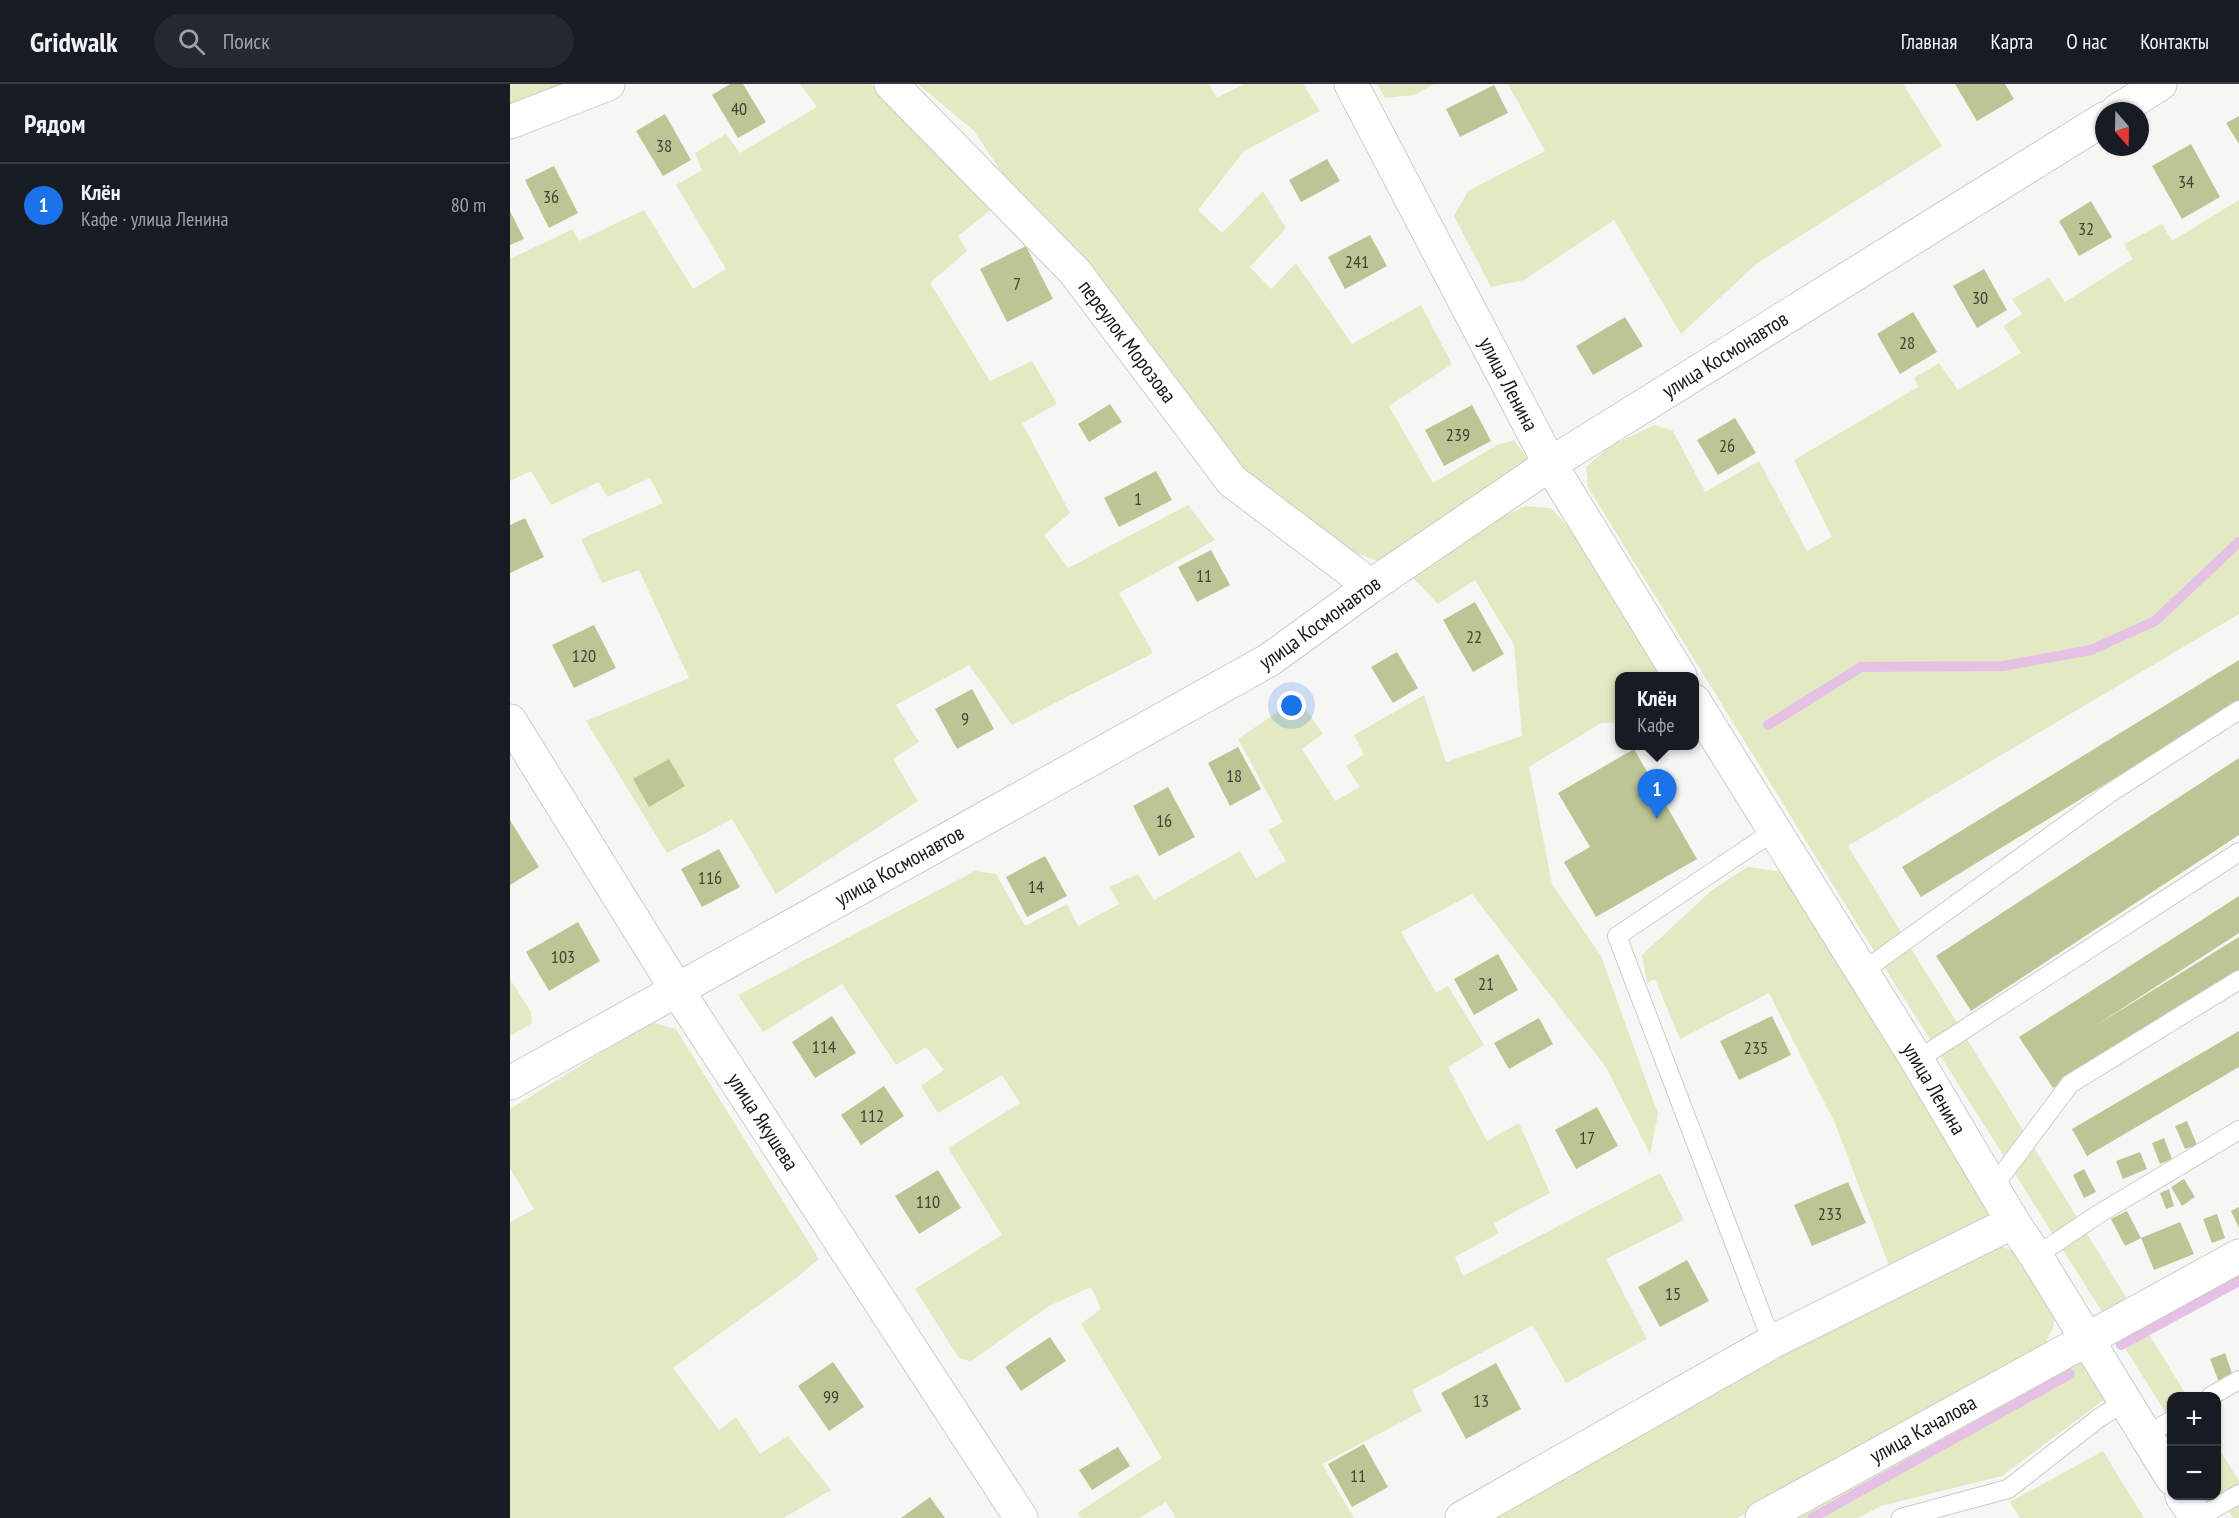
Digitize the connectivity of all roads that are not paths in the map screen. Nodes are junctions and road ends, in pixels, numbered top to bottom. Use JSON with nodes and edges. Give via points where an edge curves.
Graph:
{"nodes":[{"id":1,"x":608,"y":84,"type":"edge"},
{"id":2,"x":891,"y":84,"type":"edge"},
{"id":3,"x":1351,"y":84,"type":"edge"},
{"id":4,"x":2160,"y":84,"type":"edge"},
{"id":5,"x":2131,"y":102,"type":"edge"},
{"id":6,"x":510,"y":122,"type":"edge"},
{"id":7,"x":2095,"y":125,"type":"edge"},
{"id":8,"x":1550,"y":464,"type":"junction"},
{"id":9,"x":1371,"y":585,"type":"junction"},
{"id":10,"x":1678,"y":672,"type":"edge"},
{"id":11,"x":1699,"y":708,"type":"edge"},
{"id":12,"x":2239,"y":710,"type":"edge"},
{"id":13,"x":510,"y":721,"type":"edge"},
{"id":14,"x":1774,"y":831,"type":"junction"},
{"id":15,"x":2239,"y":852,"type":"edge"},
{"id":16,"x":1862,"y":972,"type":"junction"},
{"id":17,"x":2239,"y":980,"type":"edge"},
{"id":18,"x":677,"y":990,"type":"junction"},
{"id":19,"x":1917,"y":1060,"type":"junction"},
{"id":20,"x":510,"y":1083,"type":"edge"},
{"id":21,"x":2239,"y":1130,"type":"edge"},
{"id":22,"x":1993,"y":1187,"type":"junction"},
{"id":23,"x":2013,"y":1222,"type":"junction"},
{"id":24,"x":2036,"y":1256,"type":"junction"},
{"id":25,"x":2239,"y":1256,"type":"edge"},
{"id":26,"x":2085,"y":1339,"type":"junction"},
{"id":27,"x":1772,"y":1342,"type":"junction"},
{"id":28,"x":2239,"y":1380,"type":"edge"},
{"id":29,"x":2218,"y":1392,"type":"edge"},
{"id":30,"x":2124,"y":1401,"type":"junction"},
{"id":31,"x":2158,"y":1428,"type":"edge"},
{"id":32,"x":2167,"y":1460,"type":"edge"},
{"id":33,"x":2239,"y":1494,"type":"edge"},
{"id":34,"x":2185,"y":1500,"type":"edge"},
{"id":35,"x":1020,"y":1518,"type":"edge"},
{"id":36,"x":1462,"y":1518,"type":"edge"},
{"id":37,"x":1762,"y":1518,"type":"edge"},
{"id":38,"x":1901,"y":1518,"type":"edge"},
{"id":39,"x":2197,"y":1518,"type":"edge"}],
"edges":[{"from":1,"to":6,"type":"street"},
{"from":2,"to":9,"type":"street","name":"переулок Морозова","via":[[1075,272],[1233,481]]},
{"from":3,"to":8,"type":"street","name":"улица Ленина"},
{"from":4,"to":5,"type":"street"},
{"from":7,"to":8,"type":"street","name":"улица Космонавтов"},
{"from":8,"to":9,"type":"street","name":"улица Космонавтов"},
{"from":8,"to":10,"type":"street","name":"улица Ленина"},
{"from":9,"to":18,"type":"street","name":"улица Космонавтов","via":[[1269,660]]},
{"from":11,"to":14,"type":"street","name":"улица Ленина"},
{"from":12,"to":16,"type":"lane","via":[[2110,793]]},
{"from":13,"to":18,"type":"street","name":"улица Якушева"},
{"from":14,"to":16,"type":"street","name":"улица Ленина"},
{"from":14,"to":27,"type":"lane","via":[[1617,936]]},
{"from":15,"to":19,"type":"lane"},
{"from":16,"to":19,"type":"street","name":"улица Ленина"},
{"from":17,"to":22,"type":"lane","via":[[2070,1084]]},
{"from":18,"to":20,"type":"street","name":"улица Космонавтов"},
{"from":18,"to":35,"type":"street","name":"улица Якушева"},
{"from":19,"to":22,"type":"street","name":"улица Ленина"},
{"from":21,"to":24,"type":"lane"},
{"from":22,"to":23,"type":"street","name":"улица Ленина"},
{"from":23,"to":24,"type":"street","name":"улица Ленина"},
{"from":23,"to":27,"type":"street"},
{"from":24,"to":26,"type":"street","name":"улица Ленина"},
{"from":25,"to":26,"type":"street","name":"улица Качалова"},
{"from":26,"to":30,"type":"street","name":"улица Ленина"},
{"from":26,"to":37,"type":"street","name":"улица Качалова"},
{"from":27,"to":36,"type":"street"},
{"from":28,"to":29,"type":"lane"},
{"from":30,"to":31,"type":"street","name":"улица Ленина"},
{"from":30,"to":38,"type":"lane","via":[[2008,1489]]},
{"from":31,"to":32,"type":"street","name":"улица Ленина"},
{"from":33,"to":39,"type":"lane"},
{"from":34,"to":39,"type":"street"}]}
